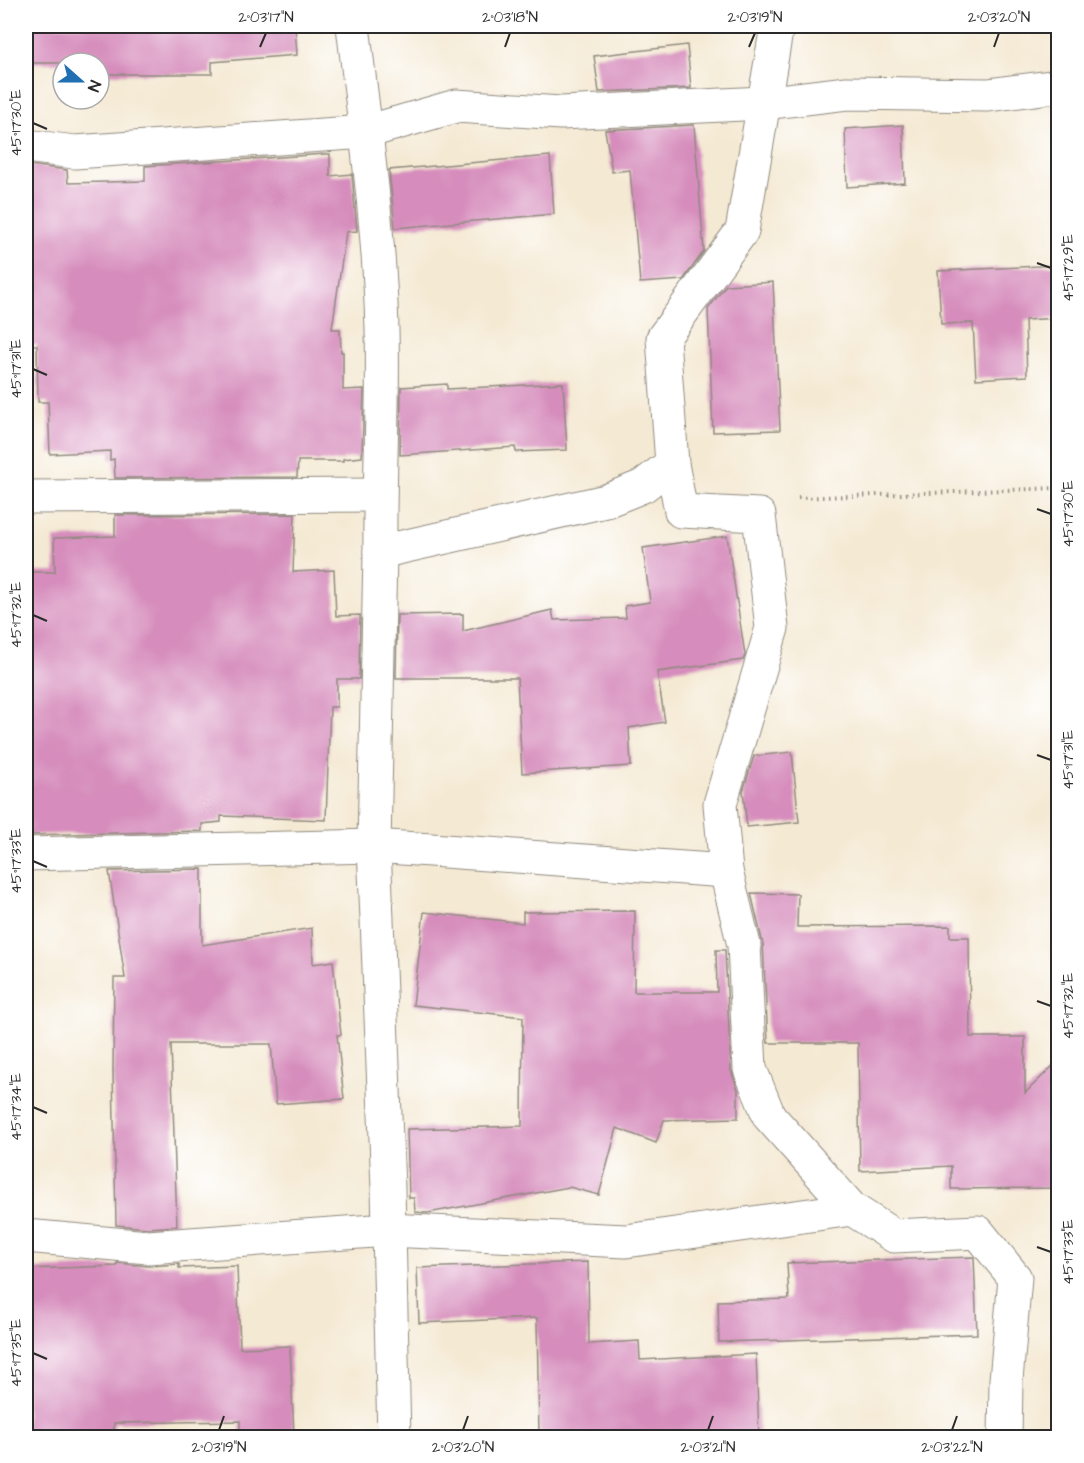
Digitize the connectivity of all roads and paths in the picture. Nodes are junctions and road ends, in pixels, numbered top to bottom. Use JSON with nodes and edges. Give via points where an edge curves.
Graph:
{"nodes":[{"id":1,"x":353,"y":26,"type":"edge"},
{"id":2,"x":777,"y":26,"type":"edge"},
{"id":3,"x":1059,"y":86,"type":"edge"},
{"id":4,"x":763,"y":103,"type":"junction"},
{"id":5,"x":366,"y":132,"type":"junction"},
{"id":6,"x":26,"y":146,"type":"edge"},
{"id":7,"x":672,"y":464,"type":"junction"},
{"id":8,"x":1059,"y":488,"type":"edge"},
{"id":9,"x":379,"y":495,"type":"junction"},
{"id":10,"x":26,"y":497,"type":"edge"},
{"id":11,"x":794,"y":498,"type":"dead end"},
{"id":12,"x":380,"y":552,"type":"junction"},
{"id":13,"x":374,"y":846,"type":"junction"},
{"id":14,"x":26,"y":854,"type":"edge"},
{"id":15,"x":726,"y":871,"type":"junction"},
{"id":16,"x":852,"y":1209,"type":"junction"},
{"id":17,"x":388,"y":1230,"type":"junction"},
{"id":18,"x":26,"y":1236,"type":"edge"},
{"id":19,"x":394,"y":1437,"type":"edge"},
{"id":20,"x":1005,"y":1437,"type":"edge"}],
"edges":[{"from":1,"to":5,"type":"street"},
{"from":2,"to":4,"type":"street"},
{"from":3,"to":4,"type":"street","via":[[988,95],[847,93]]},
{"from":4,"to":5,"type":"street","via":[[561,113],[456,106]]},
{"from":4,"to":7,"type":"street","via":[[742,231],[663,338]]},
{"from":5,"to":6,"type":"street","via":[[75,152]]},
{"from":5,"to":9,"type":"street","via":[[378,238],[382,330]]},
{"from":7,"to":12,"type":"street","via":[[643,486],[606,501]]},
{"from":7,"to":15,"type":"street","via":[[681,511],[759,515],[772,628],[720,804]]},
{"from":8,"to":11,"type":"path"},
{"from":9,"to":10,"type":"street"},
{"from":9,"to":12,"type":"street"},
{"from":12,"to":13,"type":"street"},
{"from":13,"to":14,"type":"street"},
{"from":13,"to":15,"type":"street"},
{"from":13,"to":17,"type":"street"},
{"from":15,"to":16,"type":"street","via":[[744,945],[750,1069],[769,1116]]},
{"from":16,"to":17,"type":"street","via":[[626,1241]]},
{"from":16,"to":20,"type":"street","via":[[894,1236],[978,1232],[1015,1278]]},
{"from":17,"to":18,"type":"street","via":[[148,1247]]},
{"from":17,"to":19,"type":"street"}]}
